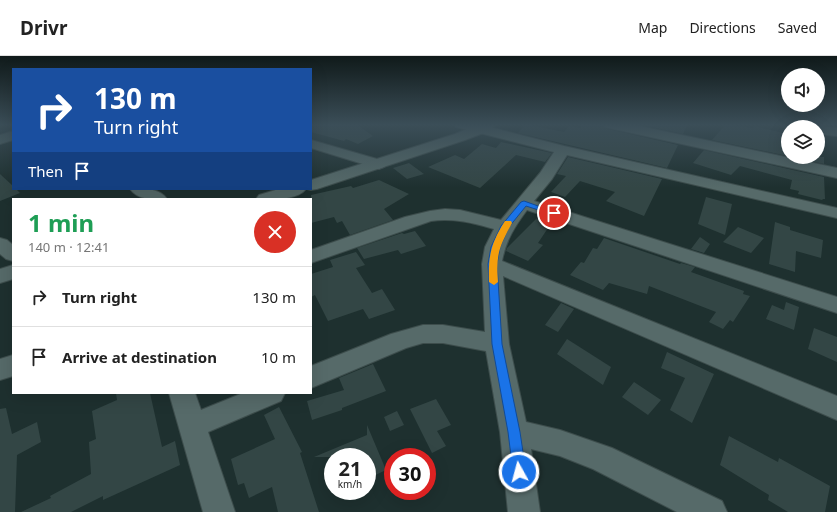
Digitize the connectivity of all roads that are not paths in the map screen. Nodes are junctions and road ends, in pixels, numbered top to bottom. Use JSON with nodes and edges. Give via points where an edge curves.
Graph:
{"nodes":[{"id":1,"x":315,"y":145,"type":"edge"},
{"id":2,"x":433,"y":145,"type":"edge"},
{"id":3,"x":547,"y":145,"type":"edge"},
{"id":4,"x":707,"y":145,"type":"edge"},
{"id":5,"x":563,"y":150,"type":"junction"},
{"id":6,"x":379,"y":164,"type":"junction"},
{"id":7,"x":837,"y":173,"type":"edge"},
{"id":8,"x":312,"y":185,"type":"edge"},
{"id":9,"x":141,"y":190,"type":"edge"},
{"id":10,"x":294,"y":190,"type":"edge"},
{"id":11,"x":156,"y":198,"type":"edge"},
{"id":12,"x":268,"y":198,"type":"edge"},
{"id":13,"x":524,"y":203,"type":"junction"},
{"id":14,"x":837,"y":213,"type":"edge"},
{"id":15,"x":505,"y":226,"type":"junction"},
{"id":16,"x":0,"y":244,"type":"edge"},
{"id":17,"x":12,"y":254,"type":"edge"},
{"id":18,"x":312,"y":257,"type":"edge"},
{"id":19,"x":492,"y":264,"type":"junction"},
{"id":20,"x":12,"y":272,"type":"edge"},
{"id":21,"x":0,"y":276,"type":"edge"},
{"id":22,"x":837,"y":305,"type":"edge"},
{"id":23,"x":497,"y":344,"type":"junction"},
{"id":24,"x":12,"y":365,"type":"edge"},
{"id":25,"x":0,"y":370,"type":"edge"},
{"id":26,"x":312,"y":377,"type":"edge"},
{"id":27,"x":182,"y":394,"type":"edge"},
{"id":28,"x":270,"y":394,"type":"edge"},
{"id":29,"x":837,"y":408,"type":"edge"},
{"id":30,"x":192,"y":426,"type":"junction"},
{"id":31,"x":514,"y":432,"type":"junction"},
{"id":32,"x":219,"y":512,"type":"edge"},
{"id":33,"x":524,"y":512,"type":"edge"},
{"id":34,"x":711,"y":512,"type":"edge"}],
"edges":[{"from":1,"to":6,"type":"street"},
{"from":2,"to":6,"type":"street"},
{"from":3,"to":5,"type":"street"},
{"from":4,"to":7,"type":"street"},
{"from":5,"to":13,"type":"street"},
{"from":5,"to":14,"type":"street"},
{"from":6,"to":8,"type":"street"},
{"from":9,"to":11,"type":"street"},
{"from":10,"to":12,"type":"street"},
{"from":13,"to":15,"type":"street"},
{"from":13,"to":22,"type":"street"},
{"from":15,"to":18,"type":"street","via":[[460,215],[430,216]]},
{"from":15,"to":19,"type":"street","via":[[495,247]]},
{"from":16,"to":17,"type":"street"},
{"from":19,"to":23,"type":"street"},
{"from":19,"to":29,"type":"street"},
{"from":20,"to":21,"type":"street"},
{"from":23,"to":26,"type":"street","via":[[443,334],[423,334],[399,341]]},
{"from":23,"to":31,"type":"street"},
{"from":24,"to":25,"type":"street"},
{"from":27,"to":30,"type":"street"},
{"from":28,"to":30,"type":"street"},
{"from":30,"to":32,"type":"street"},
{"from":31,"to":33,"type":"street"},
{"from":31,"to":34,"type":"street","via":[[560,443],[602,458]]}]}
